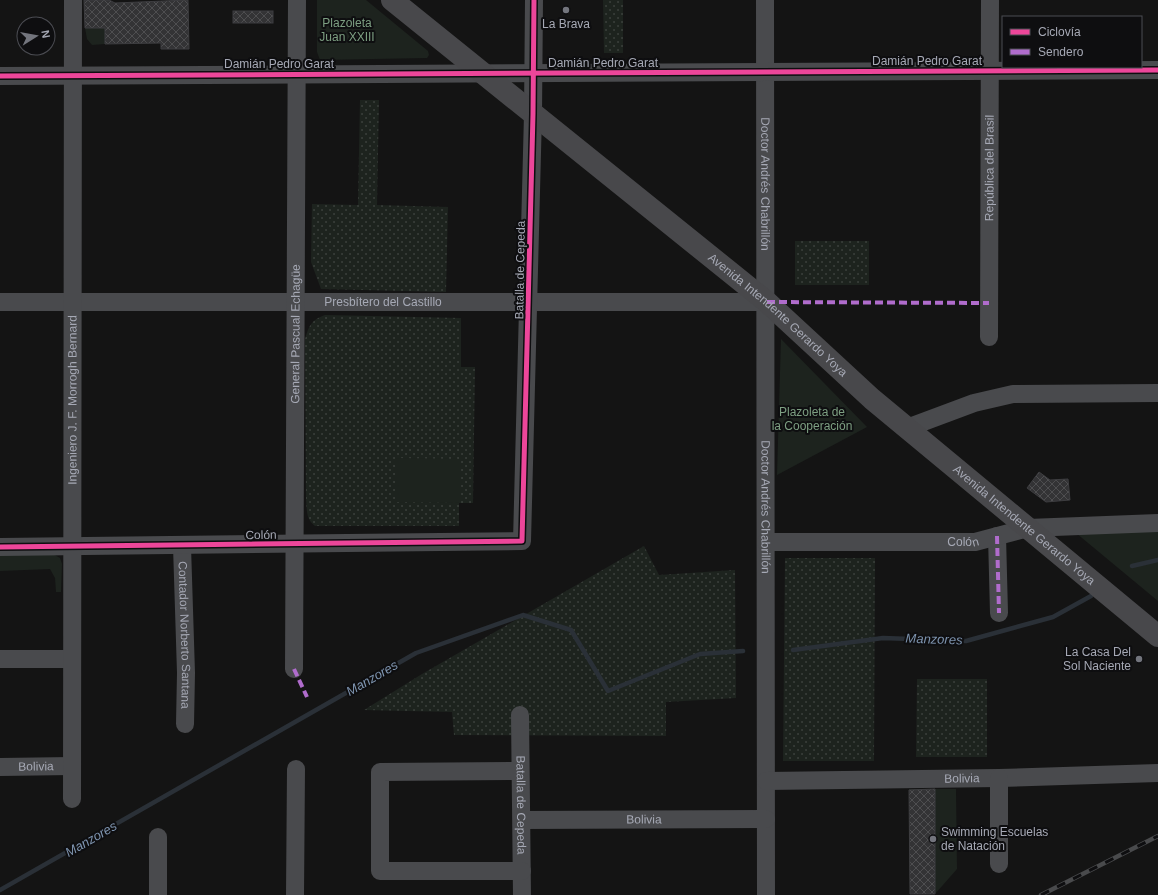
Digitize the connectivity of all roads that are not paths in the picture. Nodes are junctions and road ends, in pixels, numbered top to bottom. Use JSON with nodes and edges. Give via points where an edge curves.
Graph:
{"nodes":[{"id":1,"x":73,"y":0,"type":"edge"},
{"id":2,"x":297,"y":0,"type":"edge"},
{"id":3,"x":392,"y":0,"type":"edge"},
{"id":4,"x":534,"y":0,"type":"edge"},
{"id":5,"x":765,"y":0,"type":"edge"},
{"id":6,"x":990,"y":0,"type":"edge"},
{"id":7,"x":990,"y":70,"type":"junction"},
{"id":8,"x":1158,"y":70,"type":"edge"},
{"id":9,"x":765,"y":72,"type":"junction"},
{"id":10,"x":482,"y":73,"type":"junction"},
{"id":11,"x":534,"y":73,"type":"junction"},
{"id":12,"x":296,"y":74,"type":"junction"},
{"id":13,"x":0,"y":76,"type":"edge"},
{"id":14,"x":73,"y":76,"type":"junction"},
{"id":15,"x":534,"y":114,"type":"junction"},
{"id":16,"x":0,"y":302,"type":"edge"},
{"id":17,"x":72,"y":302,"type":"junction"},
{"id":18,"x":296,"y":302,"type":"junction"},
{"id":19,"x":529,"y":302,"type":"junction"},
{"id":20,"x":767,"y":302,"type":"junction"},
{"id":21,"x":989,"y":337,"type":"dead end"},
{"id":22,"x":1158,"y":393,"type":"edge"},
{"id":23,"x":907,"y":428,"type":"junction"},
{"id":24,"x":1158,"y":523,"type":"edge"},
{"id":25,"x":1028,"y":528,"type":"junction"},
{"id":26,"x":997,"y":536,"type":"junction"},
{"id":27,"x":522,"y":541,"type":"joint"},
{"id":28,"x":766,"y":542,"type":"junction"},
{"id":29,"x":294,"y":544,"type":"junction"},
{"id":30,"x":182,"y":546,"type":"junction"},
{"id":31,"x":0,"y":547,"type":"edge"},
{"id":32,"x":72,"y":547,"type":"junction"},
{"id":33,"x":999,"y":613,"type":"dead end"},
{"id":34,"x":1158,"y":636,"type":"edge"},
{"id":35,"x":0,"y":659,"type":"edge"},
{"id":36,"x":72,"y":659,"type":"junction"},
{"id":37,"x":294,"y":669,"type":"dead end"},
{"id":38,"x":520,"y":715,"type":"dead end"},
{"id":39,"x":185,"y":724,"type":"dead end"},
{"id":40,"x":72,"y":766,"type":"junction"},
{"id":41,"x":0,"y":767,"type":"edge"},
{"id":42,"x":296,"y":769,"type":"dead end"},
{"id":43,"x":520,"y":771,"type":"junction"},
{"id":44,"x":1158,"y":773,"type":"edge"},
{"id":45,"x":999,"y":778,"type":"junction"},
{"id":46,"x":766,"y":780,"type":"junction"},
{"id":47,"x":72,"y":799,"type":"dead end"},
{"id":48,"x":766,"y":819,"type":"junction"},
{"id":49,"x":522,"y":820,"type":"junction"},
{"id":50,"x":158,"y":838,"type":"dead end"},
{"id":51,"x":999,"y":864,"type":"dead end"},
{"id":52,"x":522,"y":871,"type":"junction"},
{"id":53,"x":158,"y":895,"type":"edge"},
{"id":54,"x":295,"y":895,"type":"edge"},
{"id":55,"x":522,"y":895,"type":"edge"},
{"id":56,"x":766,"y":895,"type":"edge"}],
"edges":[{"from":1,"to":14,"type":"street","name":"Ingeniero J. F. Morrogh Bernard"},
{"from":2,"to":12,"type":"street","name":"General Pascual Echagüe"},
{"from":3,"to":10,"type":"main road","name":"Avenida Intendente Gerardo Yoya"},
{"from":4,"to":11,"type":"street","name":"Batalla de Cepeda"},
{"from":5,"to":9,"type":"street","name":"Doctor Andrés Chabrillón"},
{"from":6,"to":7,"type":"street","name":"República del Brasil"},
{"from":7,"to":8,"type":"street","name":"Damián Pedro Garat"},
{"from":7,"to":9,"type":"street","name":"Damián Pedro Garat"},
{"from":7,"to":21,"type":"street","name":"República del Brasil"},
{"from":9,"to":11,"type":"street","name":"Damián Pedro Garat"},
{"from":9,"to":20,"type":"street","name":"Doctor Andrés Chabrillón"},
{"from":10,"to":11,"type":"street","name":"Damián Pedro Garat"},
{"from":10,"to":12,"type":"street","name":"Damián Pedro Garat"},
{"from":10,"to":15,"type":"main road","name":"Avenida Intendente Gerardo Yoya"},
{"from":11,"to":15,"type":"street","name":"Batalla de Cepeda"},
{"from":12,"to":14,"type":"street","name":"Damián Pedro Garat"},
{"from":12,"to":18,"type":"street","name":"General Pascual Echagüe"},
{"from":13,"to":14,"type":"street","name":"Damián Pedro Garat"},
{"from":14,"to":17,"type":"street","name":"Ingeniero J. F. Morrogh Bernard"},
{"from":15,"to":19,"type":"street","name":"Batalla de Cepeda"},
{"from":15,"to":20,"type":"main road","name":"Avenida Intendente Gerardo Yoya"},
{"from":16,"to":17,"type":"street","name":"Presbítero del Castillo"},
{"from":17,"to":18,"type":"street","name":"Presbítero del Castillo"},
{"from":17,"to":32,"type":"street","name":"Ingeniero J. F. Morrogh Bernard"},
{"from":18,"to":19,"type":"street","name":"Presbítero del Castillo"},
{"from":18,"to":29,"type":"street","name":"General Pascual Echagüe"},
{"from":19,"to":20,"type":"street","name":"Presbítero del Castillo"},
{"from":19,"to":27,"type":"street","name":"Batalla de Cepeda"},
{"from":20,"to":23,"type":"main road","name":"Avenida Intendente Gerardo Yoya"},
{"from":20,"to":28,"type":"street","name":"Doctor Andrés Chabrillón"},
{"from":22,"to":23,"type":"street","via":[[1013,394],[974,404]]},
{"from":23,"to":25,"type":"main road","name":"Avenida Intendente Gerardo Yoya"},
{"from":24,"to":25,"type":"street","name":"Colón"},
{"from":25,"to":26,"type":"street","name":"Colón"},
{"from":25,"to":34,"type":"main road","name":"Avenida Intendente Gerardo Yoya"},
{"from":26,"to":28,"type":"street","name":"Colón","via":[[975,542]]},
{"from":26,"to":33,"type":"street"},
{"from":27,"to":29,"type":"street","name":"Colón"},
{"from":28,"to":46,"type":"street","name":"Doctor Andrés Chabrillón"},
{"from":29,"to":30,"type":"street","name":"Colón"},
{"from":29,"to":37,"type":"street","name":"General Pascual Echagüe"},
{"from":30,"to":32,"type":"street","name":"Colón"},
{"from":30,"to":39,"type":"street","name":"Contador Norberto Santana"},
{"from":31,"to":32,"type":"street","name":"Colón"},
{"from":32,"to":36,"type":"street","name":"Ingeniero J. F. Morrogh Bernard"},
{"from":35,"to":36,"type":"street"},
{"from":36,"to":40,"type":"street","name":"Ingeniero J. F. Morrogh Bernard"},
{"from":38,"to":43,"type":"street","name":"Batalla de Cepeda"},
{"from":40,"to":41,"type":"street","name":"Bolivia"},
{"from":40,"to":47,"type":"street","name":"Ingeniero J. F. Morrogh Bernard"},
{"from":42,"to":54,"type":"street"},
{"from":43,"to":49,"type":"street","name":"Batalla de Cepeda"},
{"from":43,"to":52,"type":"street","via":[[380,772],[380,871]]},
{"from":44,"to":45,"type":"street","name":"Bolivia"},
{"from":45,"to":46,"type":"street","name":"Bolivia"},
{"from":45,"to":51,"type":"street"},
{"from":46,"to":48,"type":"street","name":"Doctor Andrés Chabrillón"},
{"from":48,"to":49,"type":"street","name":"Bolivia"},
{"from":48,"to":56,"type":"street","name":"Doctor Andrés Chabrillón"},
{"from":49,"to":52,"type":"street","name":"Batalla de Cepeda"},
{"from":50,"to":53,"type":"street"},
{"from":52,"to":55,"type":"street","name":"Batalla de Cepeda"}]}
